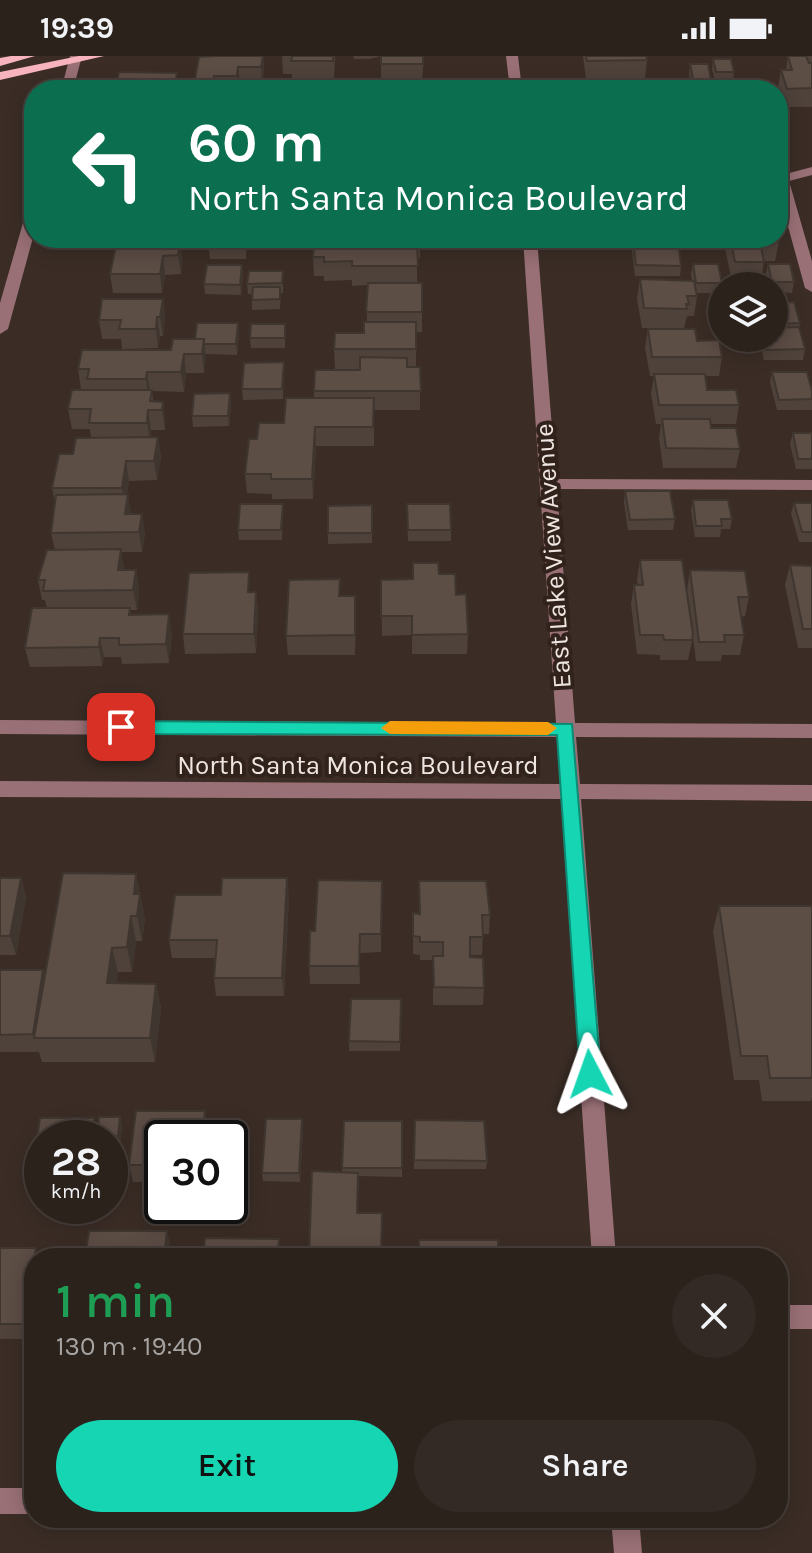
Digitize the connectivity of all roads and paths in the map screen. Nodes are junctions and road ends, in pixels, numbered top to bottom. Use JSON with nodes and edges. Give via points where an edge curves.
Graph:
{"nodes":[{"id":1,"x":29,"y":56,"type":"edge"},
{"id":2,"x":98,"y":56,"type":"edge"},
{"id":3,"x":512,"y":56,"type":"edge"},
{"id":4,"x":75,"y":59,"type":"edge"},
{"id":5,"x":0,"y":62,"type":"edge"},
{"id":6,"x":0,"y":76,"type":"edge"},
{"id":7,"x":70,"y":80,"type":"edge"},
{"id":8,"x":515,"y":80,"type":"edge"},
{"id":9,"x":812,"y":171,"type":"edge"},
{"id":10,"x":788,"y":178,"type":"edge"},
{"id":11,"x":788,"y":207,"type":"edge"},
{"id":12,"x":24,"y":244,"type":"edge"},
{"id":13,"x":531,"y":248,"type":"edge"},
{"id":14,"x":812,"y":288,"type":"edge"},
{"id":15,"x":0,"y":329,"type":"edge"},
{"id":16,"x":549,"y":484,"type":"junction"},
{"id":17,"x":812,"y":485,"type":"edge"},
{"id":18,"x":0,"y":727,"type":"edge"},
{"id":19,"x":565,"y":728,"type":"junction"},
{"id":20,"x":812,"y":731,"type":"edge"},
{"id":21,"x":0,"y":789,"type":"edge"},
{"id":22,"x":568,"y":792,"type":"junction"},
{"id":23,"x":812,"y":793,"type":"edge"},
{"id":24,"x":603,"y":1248,"type":"edge"},
{"id":25,"x":788,"y":1317,"type":"edge"},
{"id":26,"x":812,"y":1317,"type":"edge"},
{"id":27,"x":0,"y":1501,"type":"edge"},
{"id":28,"x":24,"y":1501,"type":"edge"},
{"id":29,"x":626,"y":1528,"type":"edge"},
{"id":30,"x":628,"y":1553,"type":"edge"}],
"edges":[{"from":1,"to":5,"type":"main road"},
{"from":2,"to":4,"type":"main road"},
{"from":3,"to":8,"type":"street"},
{"from":4,"to":6,"type":"main road"},
{"from":4,"to":7,"type":"street"},
{"from":9,"to":10,"type":"street"},
{"from":11,"to":14,"type":"street"},
{"from":12,"to":15,"type":"street"},
{"from":13,"to":16,"type":"street","name":"East Lake View Avenue"},
{"from":16,"to":17,"type":"street"},
{"from":16,"to":19,"type":"street","name":"East Lake View Avenue"},
{"from":18,"to":19,"type":"street","name":"North Santa Monica Boulevard"},
{"from":19,"to":20,"type":"street","name":"North Santa Monica Boulevard"},
{"from":19,"to":22,"type":"street","name":"East Lake View Avenue"},
{"from":21,"to":22,"type":"street","name":"North Santa Monica Boulevard"},
{"from":22,"to":23,"type":"street","name":"North Santa Monica Boulevard"},
{"from":22,"to":24,"type":"street","name":"East Lake View Avenue"},
{"from":25,"to":26,"type":"street"},
{"from":27,"to":28,"type":"street"},
{"from":29,"to":30,"type":"street"}]}
